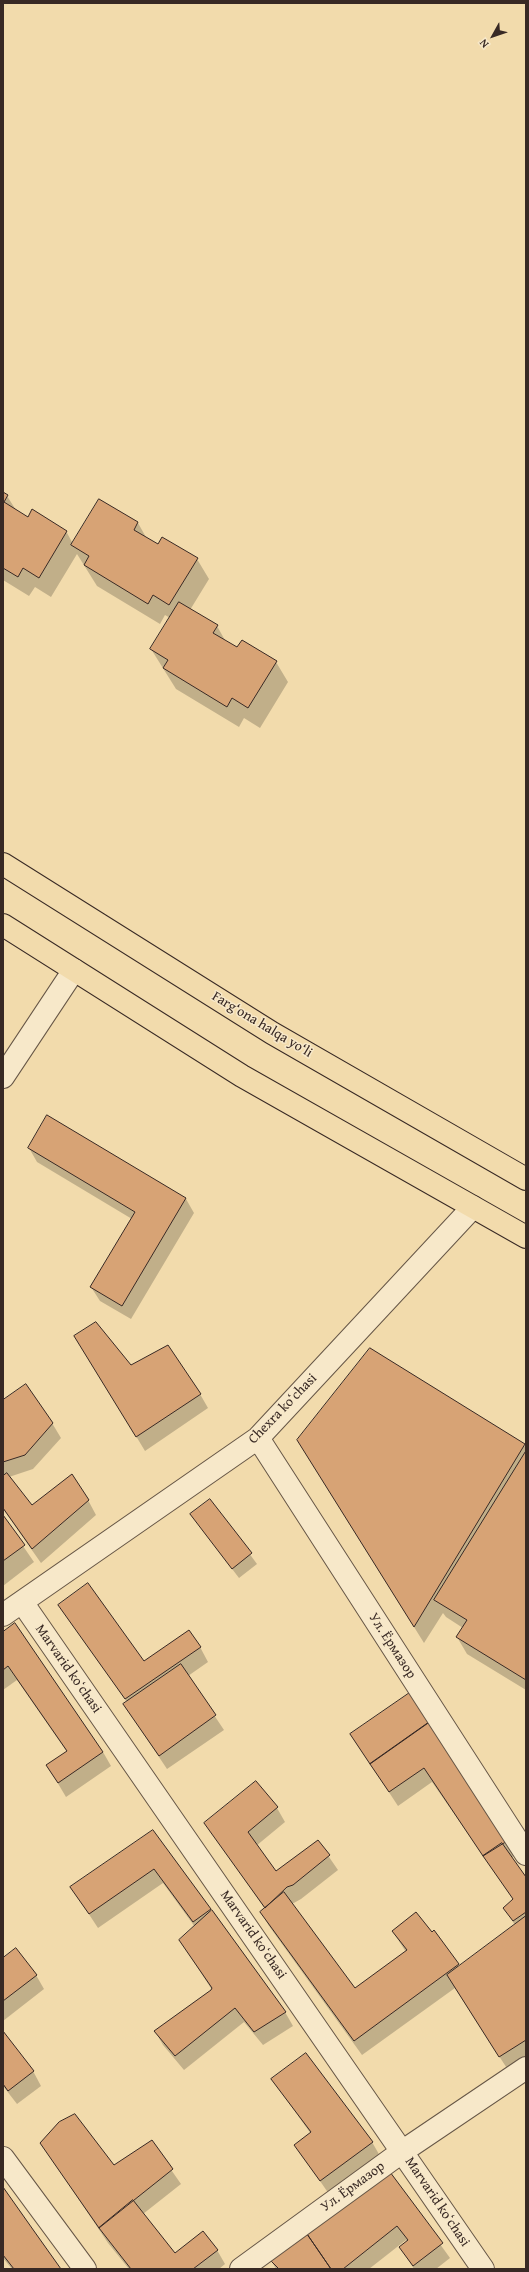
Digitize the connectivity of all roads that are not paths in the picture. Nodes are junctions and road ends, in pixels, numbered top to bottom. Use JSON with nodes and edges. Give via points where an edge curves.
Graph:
{"nodes":[{"id":1,"x":3,"y":864,"type":"edge"},
{"id":2,"x":3,"y":925,"type":"edge"},
{"id":3,"x":74,"y":970,"type":"junction"},
{"id":4,"x":3,"y":1077,"type":"edge"},
{"id":5,"x":526,"y":1179,"type":"edge"},
{"id":6,"x":473,"y":1207,"type":"junction"},
{"id":7,"x":526,"y":1237,"type":"edge"},
{"id":8,"x":258,"y":1438,"type":"junction"},
{"id":9,"x":22,"y":1602,"type":"junction"},
{"id":10,"x":3,"y":1615,"type":"edge"},
{"id":11,"x":526,"y":1854,"type":"edge"},
{"id":12,"x":526,"y":2068,"type":"edge"},
{"id":13,"x":403,"y":2151,"type":"junction"},
{"id":14,"x":3,"y":2158,"type":"edge"},
{"id":15,"x":85,"y":2269,"type":"edge"},
{"id":16,"x":241,"y":2269,"type":"edge"},
{"id":17,"x":482,"y":2269,"type":"edge"}],
"edges":[{"from":1,"to":5,"type":"highway","name":"Farg‘ona halqa yo‘li","via":[[272,1033]]},
{"from":2,"to":3,"type":"highway"},
{"from":3,"to":4,"type":"street"},
{"from":3,"to":6,"type":"highway","via":[[242,1076]]},
{"from":6,"to":7,"type":"highway"},
{"from":6,"to":8,"type":"street","name":"Chexra koʻchasi"},
{"from":8,"to":9,"type":"street","name":"Chexra koʻchasi"},
{"from":8,"to":11,"type":"street","name":"Ул. Ёрмазор"},
{"from":9,"to":10,"type":"street","name":"Chexra koʻchasi"},
{"from":9,"to":13,"type":"street","name":"Marvarid koʻchasi"},
{"from":12,"to":13,"type":"street","name":"Ул. Ёрмазор"},
{"from":13,"to":16,"type":"street","name":"Ул. Ёрмазор"},
{"from":13,"to":17,"type":"street","name":"Marvarid koʻchasi"},
{"from":14,"to":15,"type":"street"}]}
